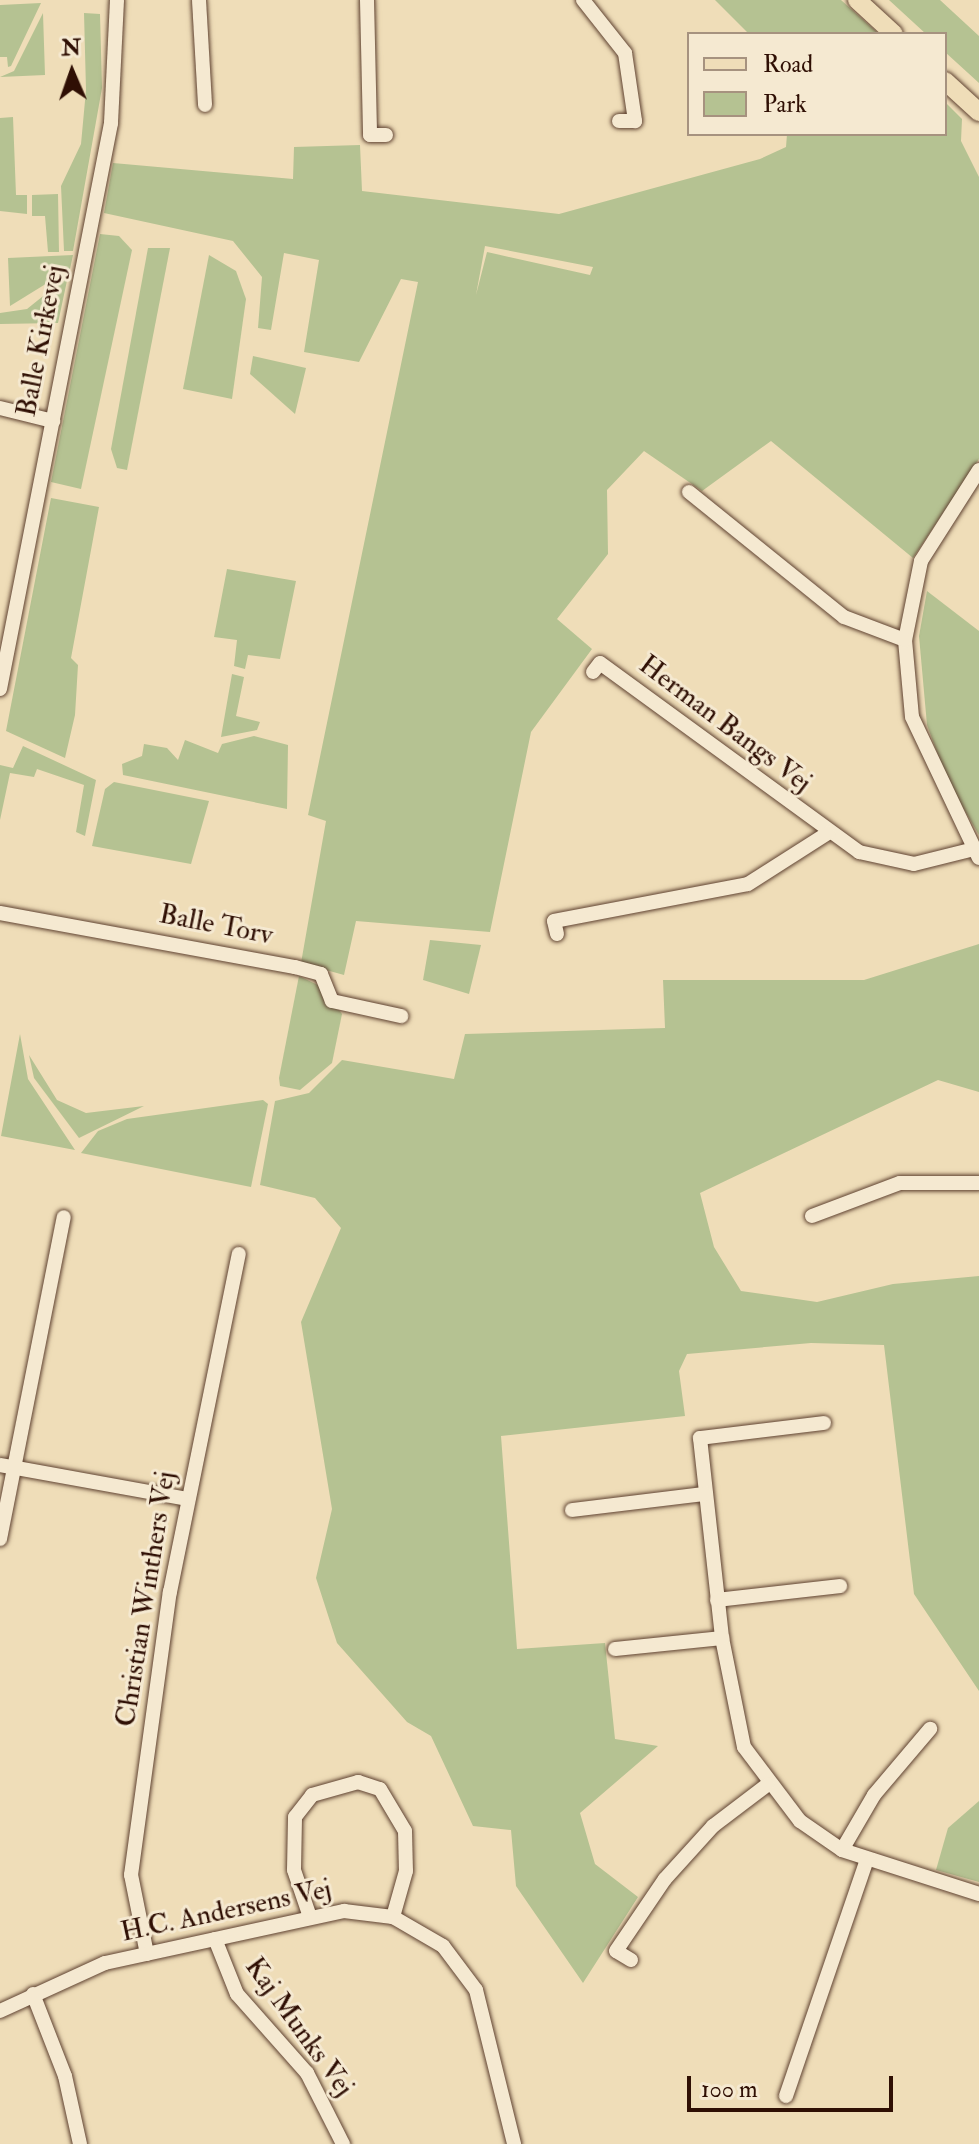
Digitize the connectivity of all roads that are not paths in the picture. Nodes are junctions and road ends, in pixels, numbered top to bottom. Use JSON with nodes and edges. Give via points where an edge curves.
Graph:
{"nodes":[{"id":1,"x":117,"y":0,"type":"edge"},
{"id":2,"x":199,"y":0,"type":"edge"},
{"id":3,"x":367,"y":0,"type":"edge"},
{"id":4,"x":583,"y":0,"type":"edge"},
{"id":5,"x":857,"y":0,"type":"edge"},
{"id":6,"x":892,"y":32,"type":"edge"},
{"id":7,"x":947,"y":83,"type":"edge"},
{"id":8,"x":205,"y":105,"type":"dead end"},
{"id":9,"x":979,"y":112,"type":"edge"},
{"id":10,"x":619,"y":121,"type":"dead end"},
{"id":11,"x":386,"y":135,"type":"dead end"},
{"id":12,"x":0,"y":408,"type":"edge"},
{"id":13,"x":53,"y":421,"type":"junction"},
{"id":14,"x":979,"y":470,"type":"edge"},
{"id":15,"x":689,"y":492,"type":"dead end"},
{"id":16,"x":905,"y":640,"type":"junction"},
{"id":17,"x":593,"y":672,"type":"dead end"},
{"id":18,"x":0,"y":689,"type":"edge"},
{"id":19,"x":828,"y":833,"type":"junction"},
{"id":20,"x":977,"y":854,"type":"edge"},
{"id":21,"x":0,"y":913,"type":"edge"},
{"id":22,"x":557,"y":934,"type":"dead end"},
{"id":23,"x":401,"y":1016,"type":"dead end"},
{"id":24,"x":979,"y":1183,"type":"edge"},
{"id":25,"x":812,"y":1216,"type":"dead end"},
{"id":26,"x":64,"y":1217,"type":"dead end"},
{"id":27,"x":239,"y":1254,"type":"dead end"},
{"id":28,"x":824,"y":1423,"type":"dead end"},
{"id":29,"x":6,"y":1466,"type":"edge"},
{"id":30,"x":705,"y":1494,"type":"junction"},
{"id":31,"x":187,"y":1499,"type":"junction"},
{"id":32,"x":572,"y":1510,"type":"dead end"},
{"id":33,"x":0,"y":1539,"type":"edge"},
{"id":34,"x":840,"y":1586,"type":"dead end"},
{"id":35,"x":717,"y":1600,"type":"junction"},
{"id":36,"x":722,"y":1638,"type":"junction"},
{"id":37,"x":615,"y":1649,"type":"dead end"},
{"id":38,"x":930,"y":1729,"type":"dead end"},
{"id":39,"x":767,"y":1785,"type":"junction"},
{"id":40,"x":842,"y":1850,"type":"junction"},
{"id":41,"x":867,"y":1859,"type":"junction"},
{"id":42,"x":979,"y":1894,"type":"edge"},
{"id":43,"x":310,"y":1917,"type":"junction"},
{"id":44,"x":393,"y":1917,"type":"junction"},
{"id":45,"x":215,"y":1939,"type":"junction"},
{"id":46,"x":147,"y":1954,"type":"junction"},
{"id":47,"x":631,"y":1960,"type":"dead end"},
{"id":48,"x":33,"y":1994,"type":"junction"},
{"id":49,"x":0,"y":2011,"type":"edge"},
{"id":50,"x":786,"y":2096,"type":"dead end"},
{"id":51,"x":80,"y":2144,"type":"edge"},
{"id":52,"x":343,"y":2144,"type":"edge"},
{"id":53,"x":514,"y":2144,"type":"edge"}],
"edges":[{"from":1,"to":13,"type":"street","name":"Balle Kirkevej","via":[[111,123]]},
{"from":2,"to":8,"type":"street"},
{"from":3,"to":11,"type":"street","via":[[370,135]]},
{"from":4,"to":10,"type":"street","via":[[625,53],[635,121]]},
{"from":5,"to":6,"type":"main road"},
{"from":7,"to":9,"type":"main road"},
{"from":12,"to":13,"type":"street"},
{"from":13,"to":18,"type":"street","name":"Balle Kirkevej"},
{"from":14,"to":16,"type":"street","name":"Herman Bangs Vej","via":[[921,561]]},
{"from":15,"to":16,"type":"street","via":[[844,617]]},
{"from":16,"to":20,"type":"street","name":"Herman Bangs Vej","via":[[912,717]]},
{"from":17,"to":19,"type":"street","name":"Herman Bangs Vej","via":[[600,663]]},
{"from":19,"to":20,"type":"street","name":"Herman Bangs Vej","via":[[883,862]]},
{"from":19,"to":22,"type":"street","via":[[748,884],[554,921]]},
{"from":21,"to":23,"type":"street","name":"Balle Torv","via":[[295,967],[321,974],[332,1001]]},
{"from":24,"to":25,"type":"street","via":[[900,1183]]},
{"from":26,"to":29,"type":"street"},
{"from":27,"to":31,"type":"street","name":"Christian Winthers Vej"},
{"from":28,"to":30,"type":"street","via":[[700,1438]]},
{"from":29,"to":31,"type":"street"},
{"from":29,"to":33,"type":"street"},
{"from":30,"to":32,"type":"street"},
{"from":30,"to":35,"type":"street"},
{"from":31,"to":46,"type":"street","name":"Christian Winthers Vej","via":[[131,1875]]},
{"from":34,"to":35,"type":"street"},
{"from":35,"to":36,"type":"street"},
{"from":36,"to":37,"type":"street"},
{"from":36,"to":39,"type":"street","via":[[740,1734]]},
{"from":38,"to":40,"type":"street","via":[[874,1795]]},
{"from":39,"to":40,"type":"street","via":[[800,1821]]},
{"from":39,"to":47,"type":"street","via":[[713,1826],[665,1879],[616,1951]]},
{"from":40,"to":41,"type":"street"},
{"from":41,"to":42,"type":"street"},
{"from":41,"to":50,"type":"street"},
{"from":43,"to":44,"type":"street","name":"H.C. Andersens Vej","via":[[344,1911]]},
{"from":43,"to":44,"type":"street","via":[[292,1858],[295,1817],[312,1795],[358,1782],[380,1789],[405,1831],[406,1871]]},
{"from":43,"to":45,"type":"street","name":"H.C. Andersens Vej"},
{"from":44,"to":53,"type":"street","name":"H.C. Andersens Vej","via":[[443,1946],[476,1990]]},
{"from":45,"to":46,"type":"street","name":"H.C. Andersens Vej"},
{"from":45,"to":52,"type":"street","name":"Kaj Munks Vej","via":[[237,1994],[307,2073]]},
{"from":46,"to":48,"type":"street","name":"H.C. Andersens Vej","via":[[105,1963]]},
{"from":48,"to":49,"type":"street","name":"H.C. Andersens Vej"},
{"from":48,"to":51,"type":"street","via":[[65,2076]]}]}
